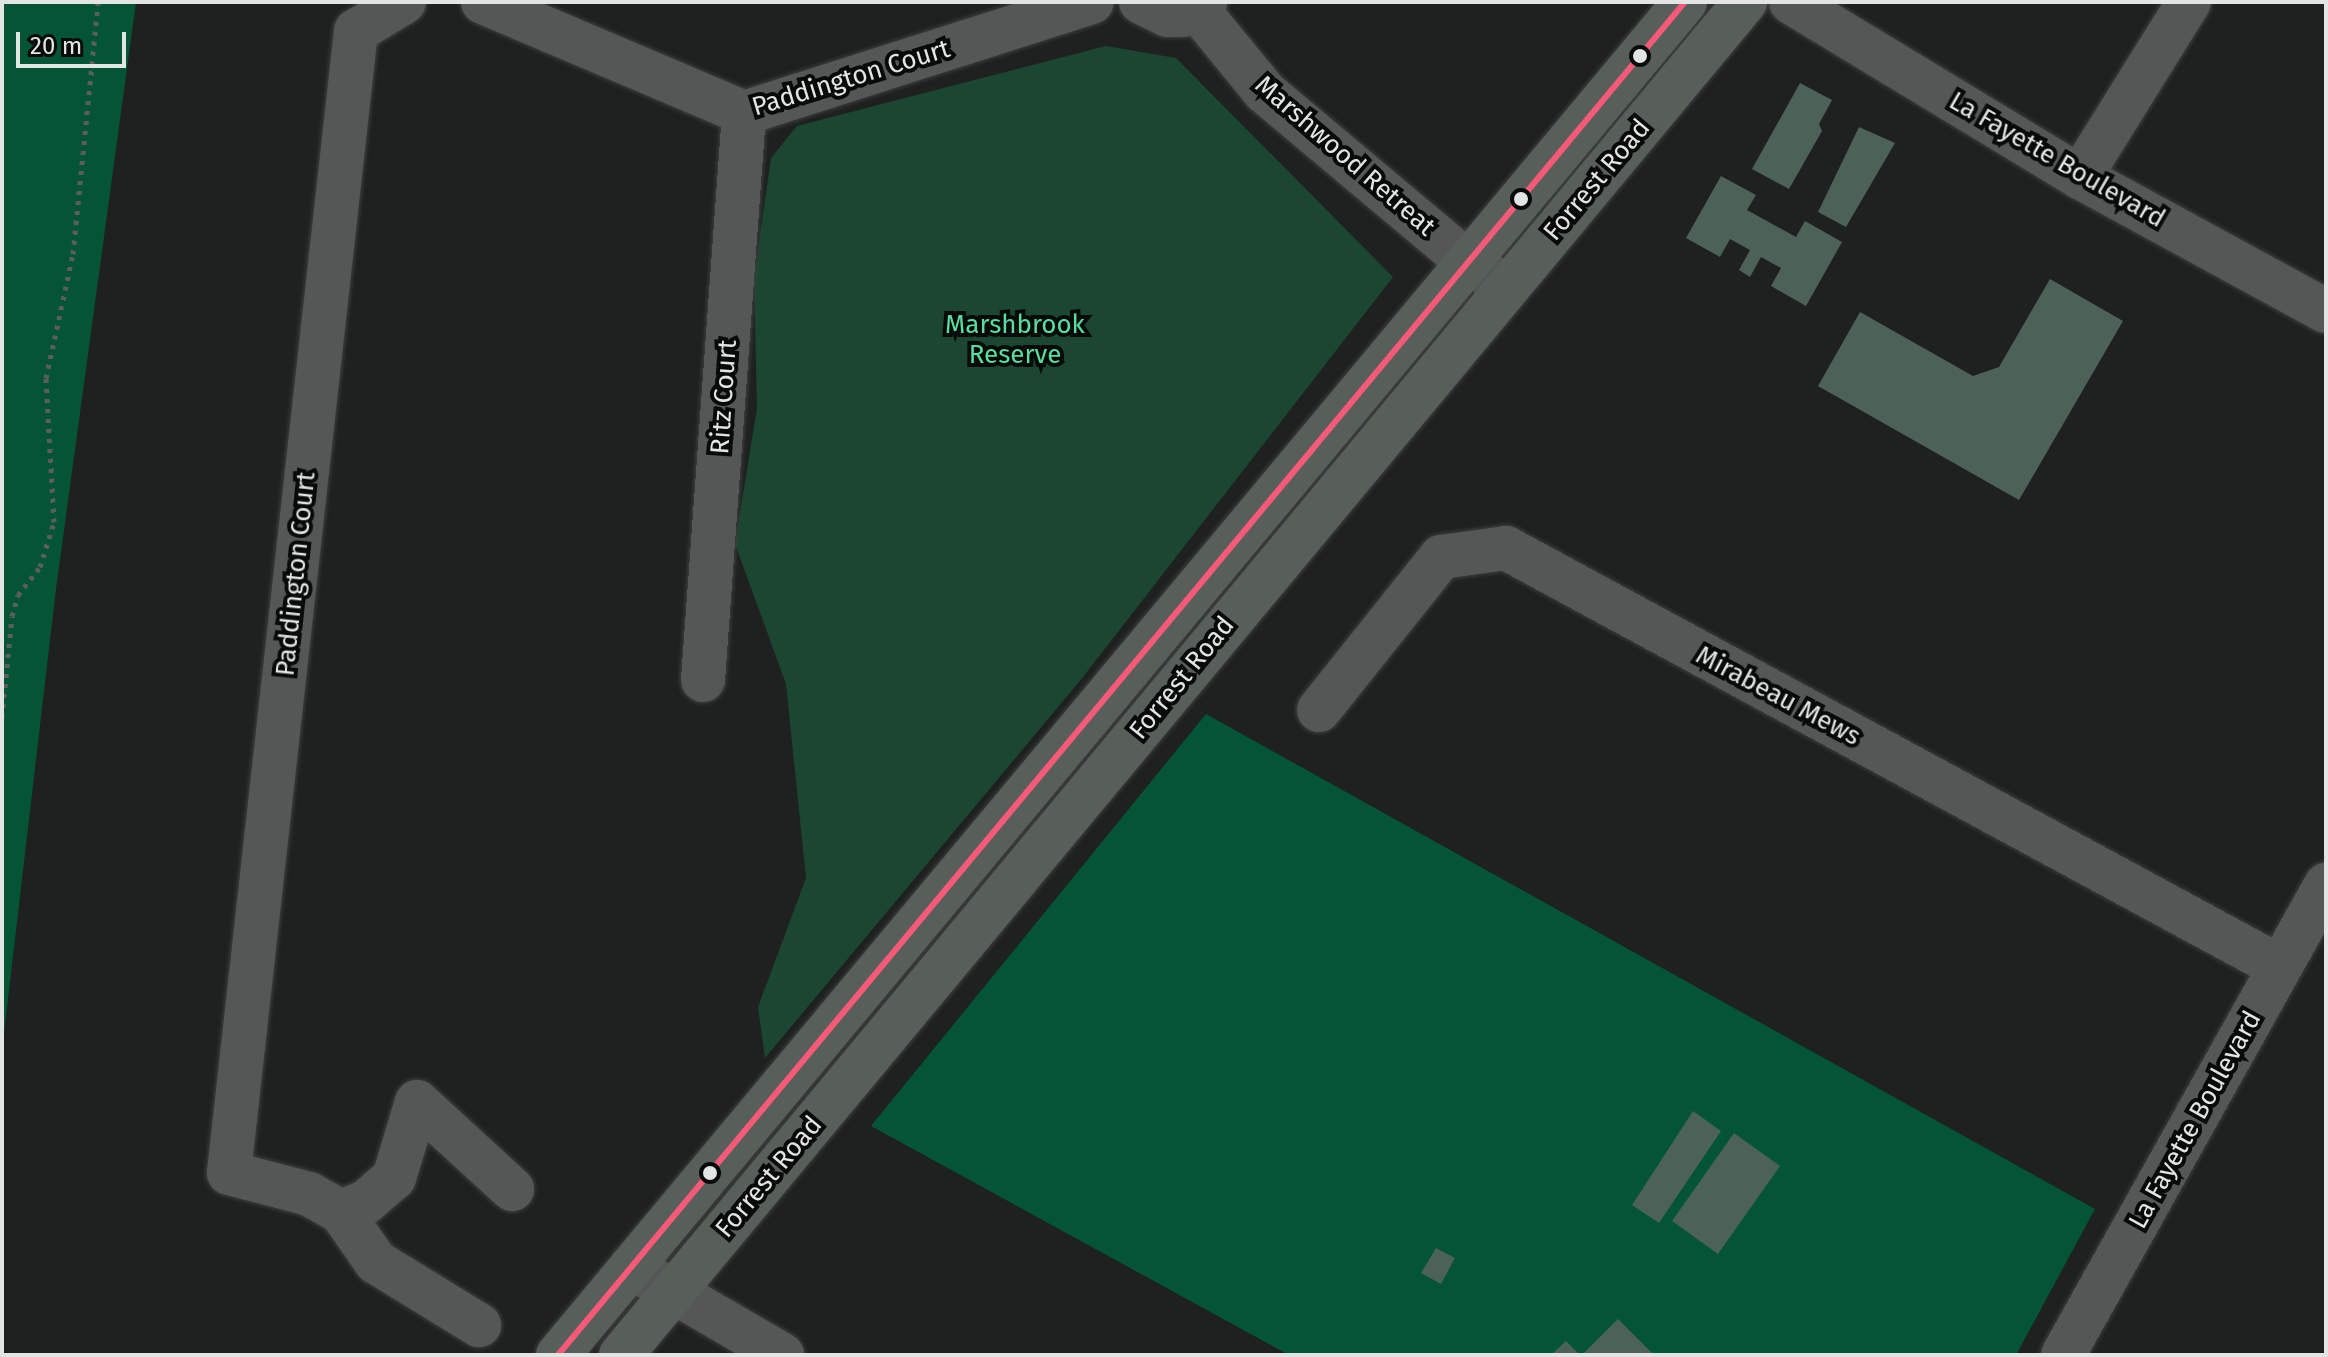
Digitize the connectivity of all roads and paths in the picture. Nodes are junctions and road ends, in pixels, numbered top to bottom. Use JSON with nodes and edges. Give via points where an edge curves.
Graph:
{"nodes":[{"id":1,"x":98,"y":2,"type":"edge"},
{"id":2,"x":404,"y":2,"type":"edge"},
{"id":3,"x":483,"y":2,"type":"edge"},
{"id":4,"x":1092,"y":2,"type":"edge"},
{"id":5,"x":1141,"y":2,"type":"edge"},
{"id":6,"x":1685,"y":2,"type":"edge"},
{"id":7,"x":1745,"y":2,"type":"edge"},
{"id":8,"x":1791,"y":2,"type":"edge"},
{"id":9,"x":2189,"y":2,"type":"edge"},
{"id":10,"x":1201,"y":5,"type":"edge"},
{"id":11,"x":744,"y":113,"type":"junction"},
{"id":12,"x":2080,"y":177,"type":"junction"},
{"id":13,"x":1470,"y":264,"type":"junction"},
{"id":14,"x":1508,"y":287,"type":"junction"},
{"id":15,"x":2326,"y":311,"type":"edge"},
{"id":16,"x":703,"y":680,"type":"dead end"},
{"id":17,"x":1319,"y":710,"type":"dead end"},
{"id":18,"x":2,"y":717,"type":"edge"},
{"id":19,"x":2326,"y":885,"type":"edge"},
{"id":20,"x":2280,"y":967,"type":"junction"},
{"id":21,"x":512,"y":1189,"type":"dead end"},
{"id":22,"x":341,"y":1212,"type":"junction"},
{"id":23,"x":631,"y":1267,"type":"junction"},
{"id":24,"x":673,"y":1292,"type":"junction"},
{"id":25,"x":479,"y":1325,"type":"dead end"},
{"id":26,"x":558,"y":1355,"type":"edge"},
{"id":27,"x":621,"y":1355,"type":"edge"},
{"id":28,"x":782,"y":1355,"type":"edge"},
{"id":29,"x":2063,"y":1355,"type":"edge"}],
"edges":[{"from":1,"to":18,"type":"path","via":[[73,254],[46,378],[54,522],[40,567],[18,595],[12,616]]},
{"from":2,"to":22,"type":"street","name":"Paddington Court","via":[[356,31],[229,1173],[309,1194]]},
{"from":3,"to":11,"type":"street","name":"Paddington Court"},
{"from":4,"to":11,"type":"street","name":"Paddington Court"},
{"from":5,"to":10,"type":"street","via":[[1168,15]]},
{"from":6,"to":13,"type":"main road","name":"Forrest Road"},
{"from":7,"to":14,"type":"main road","name":"Forrest Road"},
{"from":8,"to":12,"type":"street","name":"La Fayette Boulevard"},
{"from":9,"to":12,"type":"street"},
{"from":10,"to":13,"type":"street","name":"Marshwood Retreat","via":[[1265,92]]},
{"from":11,"to":16,"type":"street","name":"Ritz Court"},
{"from":12,"to":15,"type":"street","name":"La Fayette Boulevard"},
{"from":13,"to":14,"type":"street","name":"Marshwood Retreat"},
{"from":13,"to":23,"type":"main road","name":"Forrest Road"},
{"from":14,"to":24,"type":"main road","name":"Forrest Road"},
{"from":17,"to":20,"type":"street","name":"Mirabeau Mews","via":[[1441,557],[1506,548]]},
{"from":19,"to":20,"type":"street","name":"La Fayette Boulevard"},
{"from":20,"to":29,"type":"street","name":"La Fayette Boulevard"},
{"from":21,"to":22,"type":"street","via":[[417,1102],[394,1178],[366,1202]]},
{"from":22,"to":25,"type":"street","via":[[376,1262]]},
{"from":23,"to":24,"type":"street"},
{"from":23,"to":26,"type":"main road","name":"Forrest Road"},
{"from":24,"to":27,"type":"main road","name":"Forrest Road"},
{"from":24,"to":28,"type":"street"}]}
